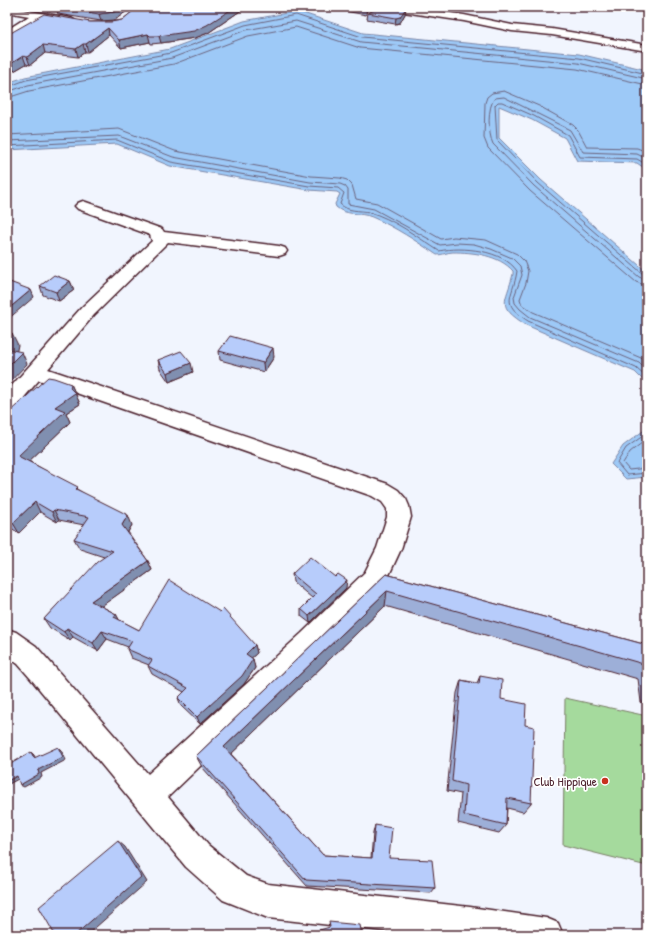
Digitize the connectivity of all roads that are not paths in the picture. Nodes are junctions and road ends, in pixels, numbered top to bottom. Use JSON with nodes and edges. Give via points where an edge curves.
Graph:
{"nodes":[{"id":1,"x":390,"y":7,"type":"edge"},
{"id":2,"x":7,"y":9,"type":"edge"},
{"id":3,"x":38,"y":15,"type":"junction"},
{"id":4,"x":82,"y":23,"type":"edge"},
{"id":5,"x":7,"y":35,"type":"edge"},
{"id":6,"x":647,"y":48,"type":"edge"},
{"id":7,"x":83,"y":206,"type":"dead end"},
{"id":8,"x":159,"y":236,"type":"junction"},
{"id":9,"x":279,"y":251,"type":"dead end"},
{"id":10,"x":35,"y":372,"type":"junction"},
{"id":11,"x":7,"y":404,"type":"edge"},
{"id":12,"x":7,"y":641,"type":"edge"},
{"id":13,"x":147,"y":796,"type":"junction"},
{"id":14,"x":472,"y":929,"type":"edge"},
{"id":15,"x":546,"y":935,"type":"edge"}],
"edges":[{"from":1,"to":6,"type":"street"},
{"from":2,"to":3,"type":"street"},
{"from":3,"to":4,"type":"street"},
{"from":3,"to":5,"type":"street"},
{"from":7,"to":8,"type":"street","via":[[156,232]]},
{"from":8,"to":9,"type":"street"},
{"from":8,"to":10,"type":"street","via":[[160,242],[88,312]]},
{"from":10,"to":11,"type":"street"},
{"from":10,"to":13,"type":"street","via":[[380,490],[390,496],[398,506],[399,517],[389,549],[374,580]]},
{"from":12,"to":13,"type":"street","via":[[27,654]]},
{"from":13,"to":14,"type":"street","via":[[198,856],[235,888],[268,901]]},
{"from":14,"to":15,"type":"street"}]}
